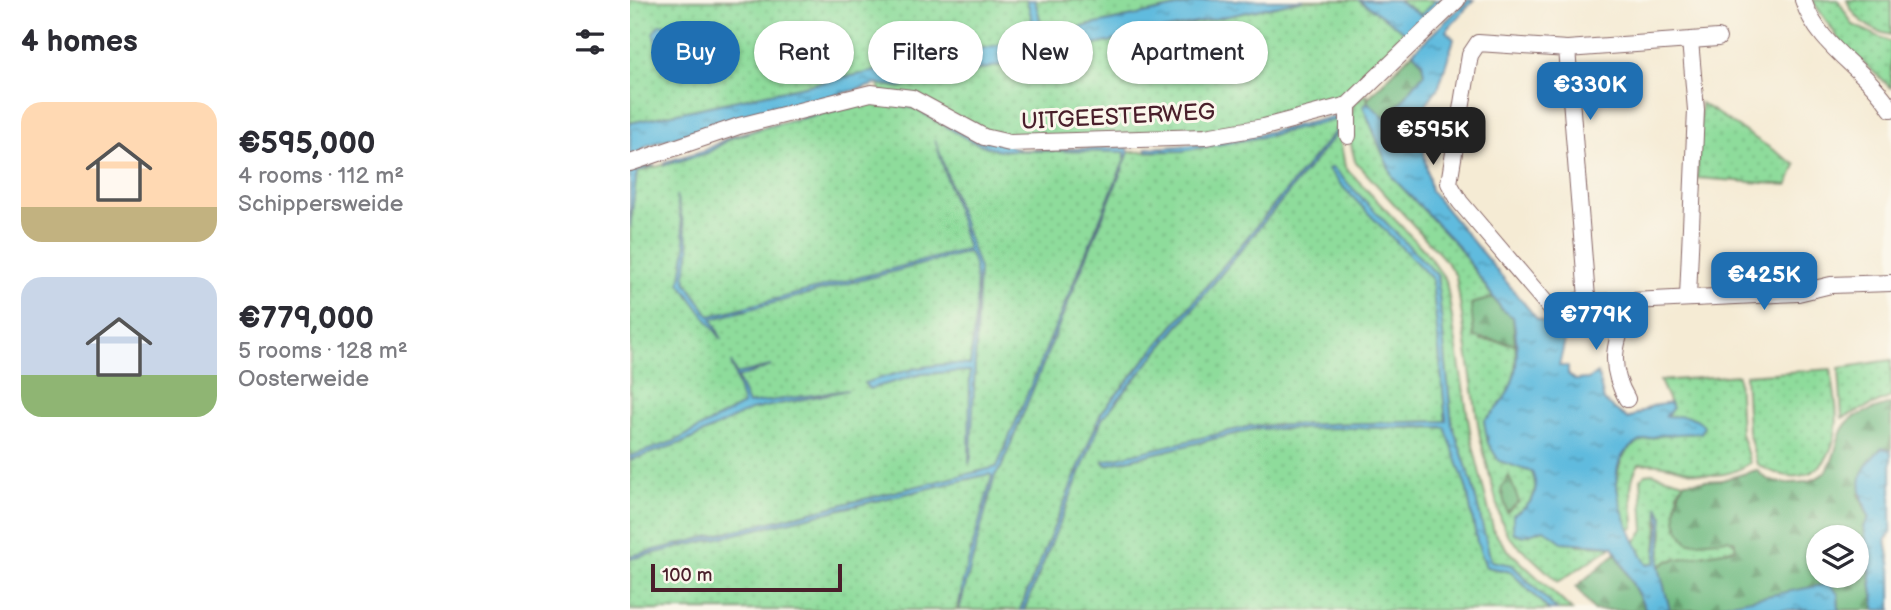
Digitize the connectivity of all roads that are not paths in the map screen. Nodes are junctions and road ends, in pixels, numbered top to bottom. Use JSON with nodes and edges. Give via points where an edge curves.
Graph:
{"nodes":[{"id":1,"x":1457,"y":0,"type":"edge"},
{"id":2,"x":1803,"y":0,"type":"edge"},
{"id":3,"x":1718,"y":38,"type":"dead end"},
{"id":4,"x":1690,"y":40,"type":"junction"},
{"id":5,"x":1566,"y":49,"type":"junction"},
{"id":6,"x":1348,"y":105,"type":"junction"},
{"id":7,"x":1891,"y":109,"type":"edge"},
{"id":8,"x":1348,"y":136,"type":"dead end"},
{"id":9,"x":631,"y":162,"type":"edge"},
{"id":10,"x":1891,"y":283,"type":"edge"},
{"id":11,"x":1688,"y":296,"type":"junction"},
{"id":12,"x":1587,"y":298,"type":"junction"},
{"id":13,"x":1632,"y":301,"type":"junction"},
{"id":14,"x":1627,"y":399,"type":"dead end"}],
"edges":[{"from":1,"to":6,"type":"street","name":"UITGEESTERWEG"},
{"from":2,"to":7,"type":"street","via":[[1829,45],[1873,85]]},
{"from":3,"to":4,"type":"street"},
{"from":4,"to":5,"type":"street"},
{"from":4,"to":11,"type":"street","via":[[1696,110]]},
{"from":5,"to":12,"type":"street"},
{"from":5,"to":12,"type":"street","via":[[1478,43],[1470,55],[1449,183],[1551,309]]},
{"from":6,"to":8,"type":"street"},
{"from":6,"to":9,"type":"street","name":"UITGEESTERWEG","via":[[1205,137],[1030,145],[984,137],[912,98],[871,93],[739,126]]},
{"from":10,"to":11,"type":"street","via":[[1831,285],[1798,293]]},
{"from":11,"to":13,"type":"street"},
{"from":12,"to":13,"type":"street"},
{"from":13,"to":14,"type":"street","via":[[1613,361]]}]}
